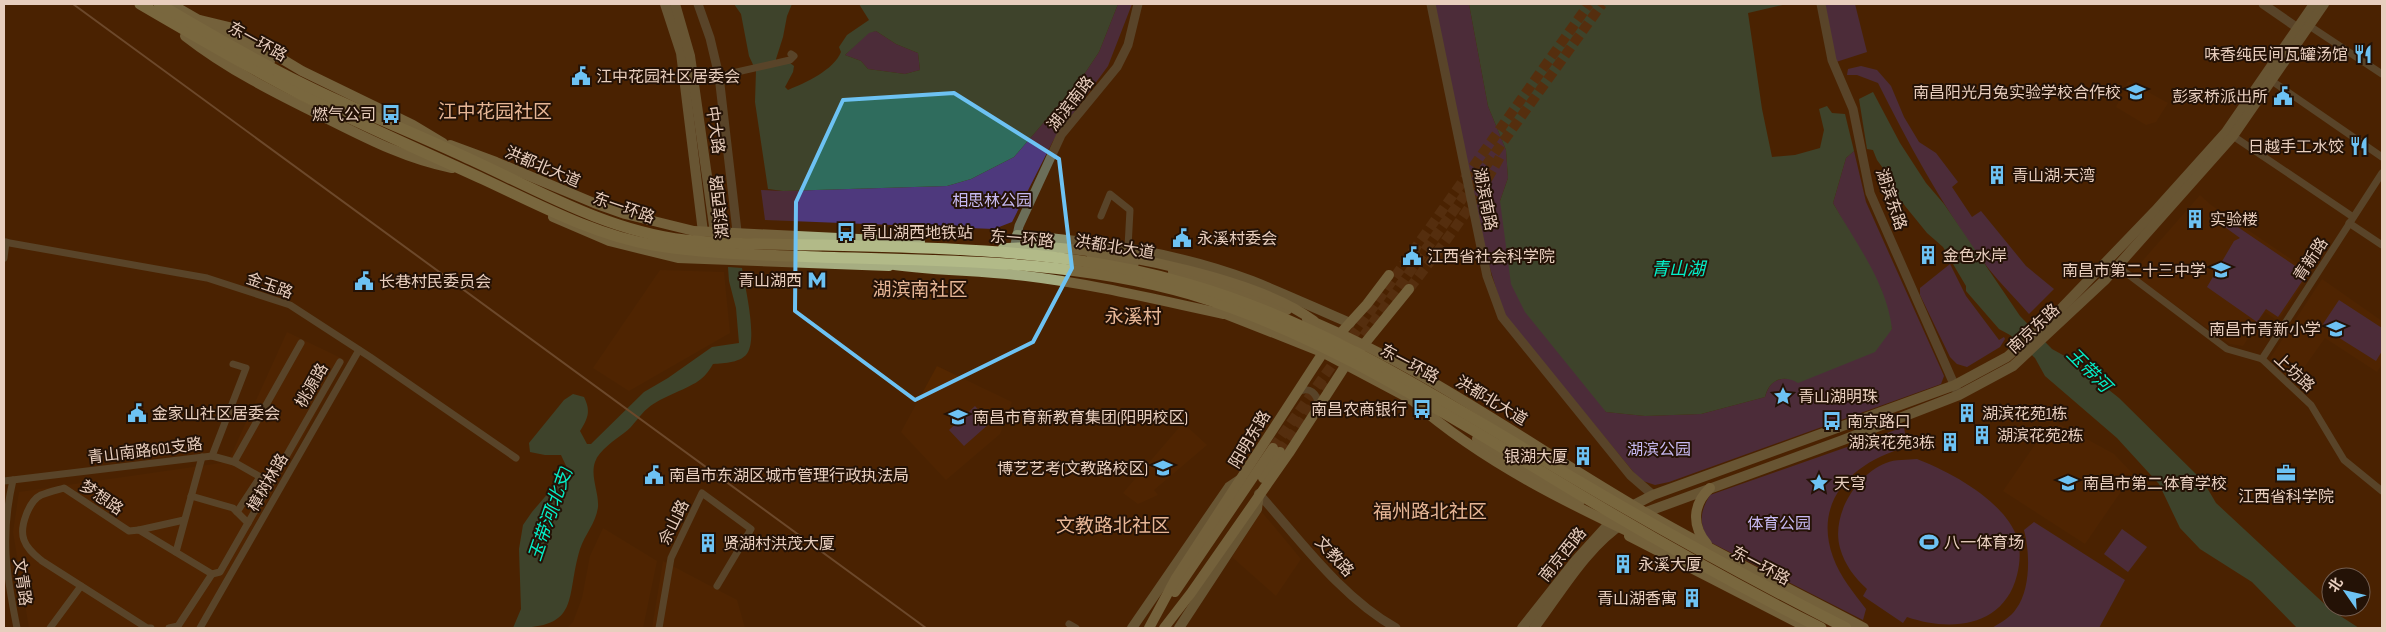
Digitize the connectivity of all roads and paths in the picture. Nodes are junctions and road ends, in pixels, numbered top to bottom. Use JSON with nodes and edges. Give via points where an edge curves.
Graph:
{"nodes":[{"id":1,"x":131,"y":4,"type":"edge"},
{"id":2,"x":140,"y":4,"type":"edge"},
{"id":3,"x":159,"y":4,"type":"edge"},
{"id":4,"x":172,"y":4,"type":"edge"},
{"id":5,"x":664,"y":4,"type":"edge"},
{"id":6,"x":675,"y":4,"type":"edge"},
{"id":7,"x":698,"y":4,"type":"edge"},
{"id":8,"x":1138,"y":4,"type":"edge"},
{"id":9,"x":1431,"y":4,"type":"edge"},
{"id":10,"x":1821,"y":4,"type":"edge"},
{"id":11,"x":2263,"y":4,"type":"edge"},
{"id":12,"x":2314,"y":4,"type":"edge"},
{"id":13,"x":2324,"y":4,"type":"edge"},
{"id":14,"x":200,"y":20,"type":"junction"},
{"id":15,"x":2304,"y":27,"type":"junction"},
{"id":16,"x":185,"y":36,"type":"junction"},
{"id":17,"x":790,"y":57,"type":"dead end"},
{"id":18,"x":2382,"y":74,"type":"edge"},
{"id":19,"x":719,"y":76,"type":"junction"},
{"id":20,"x":2272,"y":81,"type":"junction"},
{"id":21,"x":2233,"y":136,"type":"junction"},
{"id":22,"x":462,"y":155,"type":"junction"},
{"id":23,"x":2382,"y":157,"type":"edge"},
{"id":24,"x":462,"y":170,"type":"junction"},
{"id":25,"x":2382,"y":173,"type":"edge"},
{"id":26,"x":1102,"y":216,"type":"dead end"},
{"id":27,"x":2351,"y":220,"type":"junction"},
{"id":28,"x":703,"y":232,"type":"junction"},
{"id":29,"x":715,"y":233,"type":"junction"},
{"id":30,"x":737,"y":234,"type":"junction"},
{"id":31,"x":1017,"y":235,"type":"junction"},
{"id":32,"x":5,"y":242,"type":"edge"},
{"id":33,"x":2382,"y":245,"type":"edge"},
{"id":34,"x":1128,"y":247,"type":"junction"},
{"id":35,"x":1014,"y":249,"type":"junction"},
{"id":36,"x":961,"y":250,"type":"junction"},
{"id":37,"x":4,"y":258,"type":"edge"},
{"id":38,"x":853,"y":258,"type":"junction"},
{"id":39,"x":739,"y":260,"type":"junction"},
{"id":40,"x":2117,"y":266,"type":"junction"},
{"id":41,"x":1389,"y":275,"type":"dead end"},
{"id":42,"x":1409,"y":289,"type":"tunnel mouth"},
{"id":43,"x":1224,"y":314,"type":"junction"},
{"id":44,"x":1314,"y":321,"type":"junction"},
{"id":45,"x":1350,"y":323,"type":"junction"},
{"id":46,"x":1339,"y":334,"type":"junction"},
{"id":47,"x":301,"y":343,"type":"dead end"},
{"id":48,"x":1364,"y":345,"type":"junction"},
{"id":49,"x":359,"y":350,"type":"junction"},
{"id":50,"x":2023,"y":351,"type":"junction"},
{"id":51,"x":1322,"y":352,"type":"junction"},
{"id":52,"x":2262,"y":359,"type":"junction"},
{"id":53,"x":340,"y":362,"type":"dead end"},
{"id":54,"x":233,"y":364,"type":"dead end"},
{"id":55,"x":1344,"y":365,"type":"junction"},
{"id":56,"x":1957,"y":390,"type":"junction"},
{"id":57,"x":1296,"y":392,"type":"junction"},
{"id":58,"x":1414,"y":401,"type":"junction"},
{"id":59,"x":1319,"y":406,"type":"junction"},
{"id":60,"x":212,"y":456,"type":"junction"},
{"id":61,"x":202,"y":457,"type":"junction"},
{"id":62,"x":516,"y":458,"type":"dead end"},
{"id":63,"x":234,"y":462,"type":"junction"},
{"id":64,"x":260,"y":477,"type":"junction"},
{"id":65,"x":1244,"y":478,"type":"junction"},
{"id":66,"x":13,"y":480,"type":"junction"},
{"id":67,"x":4,"y":481,"type":"edge"},
{"id":68,"x":271,"y":483,"type":"junction"},
{"id":69,"x":1710,"y":488,"type":"junction"},
{"id":70,"x":2382,"y":491,"type":"edge"},
{"id":71,"x":1259,"y":494,"type":"junction"},
{"id":72,"x":1653,"y":495,"type":"junction"},
{"id":73,"x":191,"y":496,"type":"junction"},
{"id":74,"x":1632,"y":505,"type":"junction"},
{"id":75,"x":1643,"y":511,"type":"junction"},
{"id":76,"x":237,"y":512,"type":"junction"},
{"id":77,"x":184,"y":520,"type":"junction"},
{"id":78,"x":248,"y":523,"type":"junction"},
{"id":79,"x":1612,"y":526,"type":"junction"},
{"id":80,"x":139,"y":530,"type":"junction"},
{"id":81,"x":1710,"y":543,"type":"junction"},
{"id":82,"x":176,"y":552,"type":"junction"},
{"id":83,"x":1697,"y":564,"type":"junction"},
{"id":84,"x":212,"y":574,"type":"junction"},
{"id":85,"x":226,"y":581,"type":"junction"},
{"id":86,"x":81,"y":586,"type":"junction"},
{"id":87,"x":718,"y":586,"type":"dead end"},
{"id":88,"x":1069,"y":624,"type":"dead end"},
{"id":89,"x":17,"y":628,"type":"edge"},
{"id":90,"x":50,"y":628,"type":"edge"},
{"id":91,"x":151,"y":628,"type":"edge"},
{"id":92,"x":169,"y":628,"type":"edge"},
{"id":93,"x":200,"y":628,"type":"edge"},
{"id":94,"x":659,"y":628,"type":"edge"},
{"id":95,"x":1076,"y":628,"type":"edge"},
{"id":96,"x":1132,"y":628,"type":"edge"},
{"id":97,"x":1150,"y":628,"type":"edge"},
{"id":98,"x":1162,"y":628,"type":"edge"},
{"id":99,"x":1179,"y":628,"type":"edge"},
{"id":100,"x":1396,"y":628,"type":"edge"},
{"id":101,"x":1522,"y":628,"type":"edge"},
{"id":102,"x":1534,"y":628,"type":"edge"},
{"id":103,"x":1808,"y":628,"type":"edge"},
{"id":104,"x":1821,"y":628,"type":"edge"},
{"id":105,"x":1846,"y":628,"type":"edge"},
{"id":106,"x":1864,"y":628,"type":"edge"},
{"id":107,"x":1872,"y":628,"type":"edge"}],
"edges":[{"from":1,"to":16,"type":"main road"},
{"from":2,"to":24,"type":"highway","name":"东一环路","bridge":true,"via":[[241,63]]},
{"from":3,"to":22,"type":"highway","name":"东一环路","bridge":true,"via":[[304,85]]},
{"from":4,"to":14,"type":"main road","name":"洪都北大道"},
{"from":5,"to":28,"type":"main road","name":"中大路","via":[[681,53]]},
{"from":6,"to":29,"type":"main road","name":"中大路","via":[[690,56]]},
{"from":7,"to":19,"type":"street","name":"湖滨西路"},
{"from":8,"to":31,"type":"street","name":"湖滨南路","via":[[1128,46],[1116,67],[1061,135]]},
{"from":9,"to":72,"type":"street","name":"湖滨南路","via":[[1487,276],[1502,317],[1630,475]]},
{"from":10,"to":56,"type":"street","name":"湖滨东路","via":[[1832,60],[1854,116],[1870,192]]},
{"from":11,"to":15,"type":"street"},
{"from":12,"to":15,"type":"main road","name":"南京东路"},
{"from":13,"to":15,"type":"main road","name":"南京东路"},
{"from":14,"to":22,"type":"main road","bridge":true,"via":[[229,27],[302,71],[413,125]]},
{"from":14,"to":28,"type":"main road","name":"洪都北大道","via":[[314,86],[435,140],[594,203]]},
{"from":15,"to":18,"type":"street"},
{"from":15,"to":20,"type":"main road","name":"南京东路"},
{"from":15,"to":50,"type":"main road","name":"南京东路","via":[[2226,132],[2037,330]]},
{"from":16,"to":24,"type":"main road","bridge":true,"via":[[205,52],[285,98],[378,144],[421,161]]},
{"from":16,"to":39,"type":"main road","via":[[294,98],[575,228],[609,241],[678,258]]},
{"from":17,"to":19,"type":"street"},
{"from":19,"to":30,"type":"street","name":"湖滨西路"},
{"from":20,"to":21,"type":"main road","name":"南京东路"},
{"from":20,"to":23,"type":"street"},
{"from":21,"to":27,"type":"street"},
{"from":21,"to":40,"type":"main road","name":"南京东路"},
{"from":22,"to":36,"type":"highway","name":"东一环路","bridge":true,"via":[[559,201],[649,234],[686,240]]},
{"from":24,"to":38,"type":"highway","name":"东一环路","bridge":true,"via":[[557,213],[646,244],[702,251]]},
{"from":25,"to":27,"type":"street","name":"青新路"},
{"from":26,"to":34,"type":"street","via":[[1110,194],[1130,210]]},
{"from":27,"to":33,"type":"street"},
{"from":27,"to":52,"type":"street","name":"青新路"},
{"from":28,"to":29,"type":"main road","name":"洪都北大道"},
{"from":29,"to":30,"type":"main road","name":"洪都北大道"},
{"from":30,"to":35,"type":"main road","name":"洪都北大道"},
{"from":30,"to":39,"type":"street","name":"湖滨西路"},
{"from":31,"to":34,"type":"main road"},
{"from":31,"to":35,"type":"street","name":"湖滨南路"},
{"from":32,"to":37,"type":"street"},
{"from":32,"to":49,"type":"street","name":"金玉路","via":[[207,278],[290,305]]},
{"from":34,"to":45,"type":"main road","via":[[1251,281]]},
{"from":35,"to":44,"type":"main road","name":"洪都北大道","via":[[1141,264],[1176,272],[1245,293]]},
{"from":36,"to":44,"type":"main road","bridge":true,"via":[[1046,246],[1091,250],[1205,275],[1300,310]]},
{"from":36,"to":105,"type":"highway","name":"东一环路","bridge":true,"via":[[1108,264],[1193,285],[1305,327],[1412,382],[1734,570]]},
{"from":38,"to":43,"type":"main road","bridge":true,"via":[[922,269],[1025,276],[1105,287]]},
{"from":38,"to":83,"type":"highway","name":"东一环路","bridge":true,"via":[[986,263],[1096,274],[1156,284],[1244,312],[1301,336],[1407,391]]},
{"from":39,"to":43,"type":"main road","via":[[1064,273],[1148,288],[1196,301]]},
{"from":40,"to":50,"type":"main road","name":"南京东路","via":[[2047,336]]},
{"from":40,"to":52,"type":"street","name":"上坊路","via":[[2227,349]]},
{"from":41,"to":45,"type":"main road","name":"阳明东路"},
{"from":42,"to":48,"type":"main road","name":"阳明东路"},
{"from":43,"to":51,"type":"main road"},
{"from":44,"to":46,"type":"main road","name":"洪都北大道"},
{"from":45,"to":46,"type":"main road","name":"阳明东路"},
{"from":46,"to":48,"type":"main road","name":"洪都北大道"},
{"from":46,"to":51,"type":"main road","name":"阳明东路"},
{"from":47,"to":63,"type":"street"},
{"from":48,"to":55,"type":"main road","name":"阳明东路"},
{"from":48,"to":74,"type":"main road","name":"洪都北大道","via":[[1458,396]]},
{"from":49,"to":62,"type":"street","name":"金玉路"},
{"from":49,"to":85,"type":"street","name":"樟树林路"},
{"from":50,"to":56,"type":"main road","name":"南京东路","via":[[2001,375]]},
{"from":51,"to":55,"type":"main road"},
{"from":51,"to":57,"type":"main road","name":"阳明东路"},
{"from":52,"to":70,"type":"street","name":"上坊路","via":[[2312,406],[2344,460]]},
{"from":53,"to":68,"type":"street","name":"桃源路"},
{"from":54,"to":60,"type":"street","name":"青山南路601支路","via":[[246,368]]},
{"from":55,"to":58,"type":"main road"},
{"from":55,"to":59,"type":"main road","name":"阳明东路"},
{"from":56,"to":69,"type":"main road","name":"南京东路","via":[[1842,440]]},
{"from":56,"to":72,"type":"main road","name":"南京东路"},
{"from":57,"to":59,"type":"street","via":[[1312,391],[1318,397]]},
{"from":57,"to":65,"type":"main road","name":"阳明东路"},
{"from":58,"to":79,"type":"main road"},
{"from":58,"to":83,"type":"main road","bridge":true,"via":[[1444,428],[1561,500]]},
{"from":59,"to":71,"type":"main road","name":"阳明东路"},
{"from":60,"to":61,"type":"street","name":"青山南路601支路"},
{"from":60,"to":63,"type":"street"},
{"from":61,"to":66,"type":"street","name":"青山南路601支路"},
{"from":61,"to":73,"type":"street"},
{"from":63,"to":64,"type":"street"},
{"from":64,"to":68,"type":"street"},
{"from":64,"to":76,"type":"street"},
{"from":65,"to":96,"type":"main road","via":[[1228,487]]},
{"from":65,"to":97,"type":"main road","name":"阳明东路","via":[[1176,578]]},
{"from":66,"to":67,"type":"street","name":"青山南路601支路"},
{"from":66,"to":89,"type":"street","name":"文青路","via":[[5,529],[6,568]]},
{"from":68,"to":78,"type":"street","name":"桃源路"},
{"from":69,"to":75,"type":"main road","name":"南京东路"},
{"from":69,"to":81,"type":"main road","via":[[1696,509],[1697,526]]},
{"from":71,"to":98,"type":"main road","name":"阳明东路","via":[[1191,593]]},
{"from":71,"to":99,"type":"main road","via":[[1257,509]]},
{"from":71,"to":100,"type":"street","name":"文教路","via":[[1347,590],[1373,615]]},
{"from":72,"to":74,"type":"main road","name":"南京东路"},
{"from":73,"to":76,"type":"street"},
{"from":73,"to":77,"type":"street"},
{"from":74,"to":75,"type":"main road","name":"洪都北大道"},
{"from":74,"to":79,"type":"main road","name":"南京西路"},
{"from":75,"to":79,"type":"main road","name":"南京西路"},
{"from":75,"to":81,"type":"main road","name":"洪都北大道","via":[[1692,538]]},
{"from":76,"to":78,"type":"street"},
{"from":77,"to":80,"type":"street"},
{"from":77,"to":82,"type":"street"},
{"from":78,"to":84,"type":"street","name":"桃源路","via":[[220,572]]},
{"from":79,"to":101,"type":"main road","name":"南京西路","via":[[1575,561]]},
{"from":79,"to":102,"type":"main road","name":"南京西路"},
{"from":79,"to":103,"type":"main road"},
{"from":80,"to":82,"type":"street","name":"梦想路"},
{"from":80,"to":86,"type":"street","name":"梦想路","via":[[129,531],[64,488],[40,495],[28,510],[23,539],[42,561]]},
{"from":81,"to":106,"type":"main road","name":"洪都北大道"},
{"from":81,"to":107,"type":"main road"},
{"from":82,"to":84,"type":"street","name":"梦想路"},
{"from":83,"to":104,"type":"highway","name":"东一环路","bridge":true},
{"from":84,"to":85,"type":"street","name":"梦想路"},
{"from":84,"to":92,"type":"street","via":[[178,626]]},
{"from":85,"to":93,"type":"street","name":"樟树林路"},
{"from":86,"to":90,"type":"street"},
{"from":86,"to":91,"type":"street","name":"梦想路"},
{"from":87,"to":94,"type":"street","name":"佘山路","via":[[751,529],[702,493],[671,558]]},
{"from":88,"to":95,"type":"street"},
{"from":97,"to":98,"type":"main road","name":"阳明东路","via":[[1277,450]]}]}
